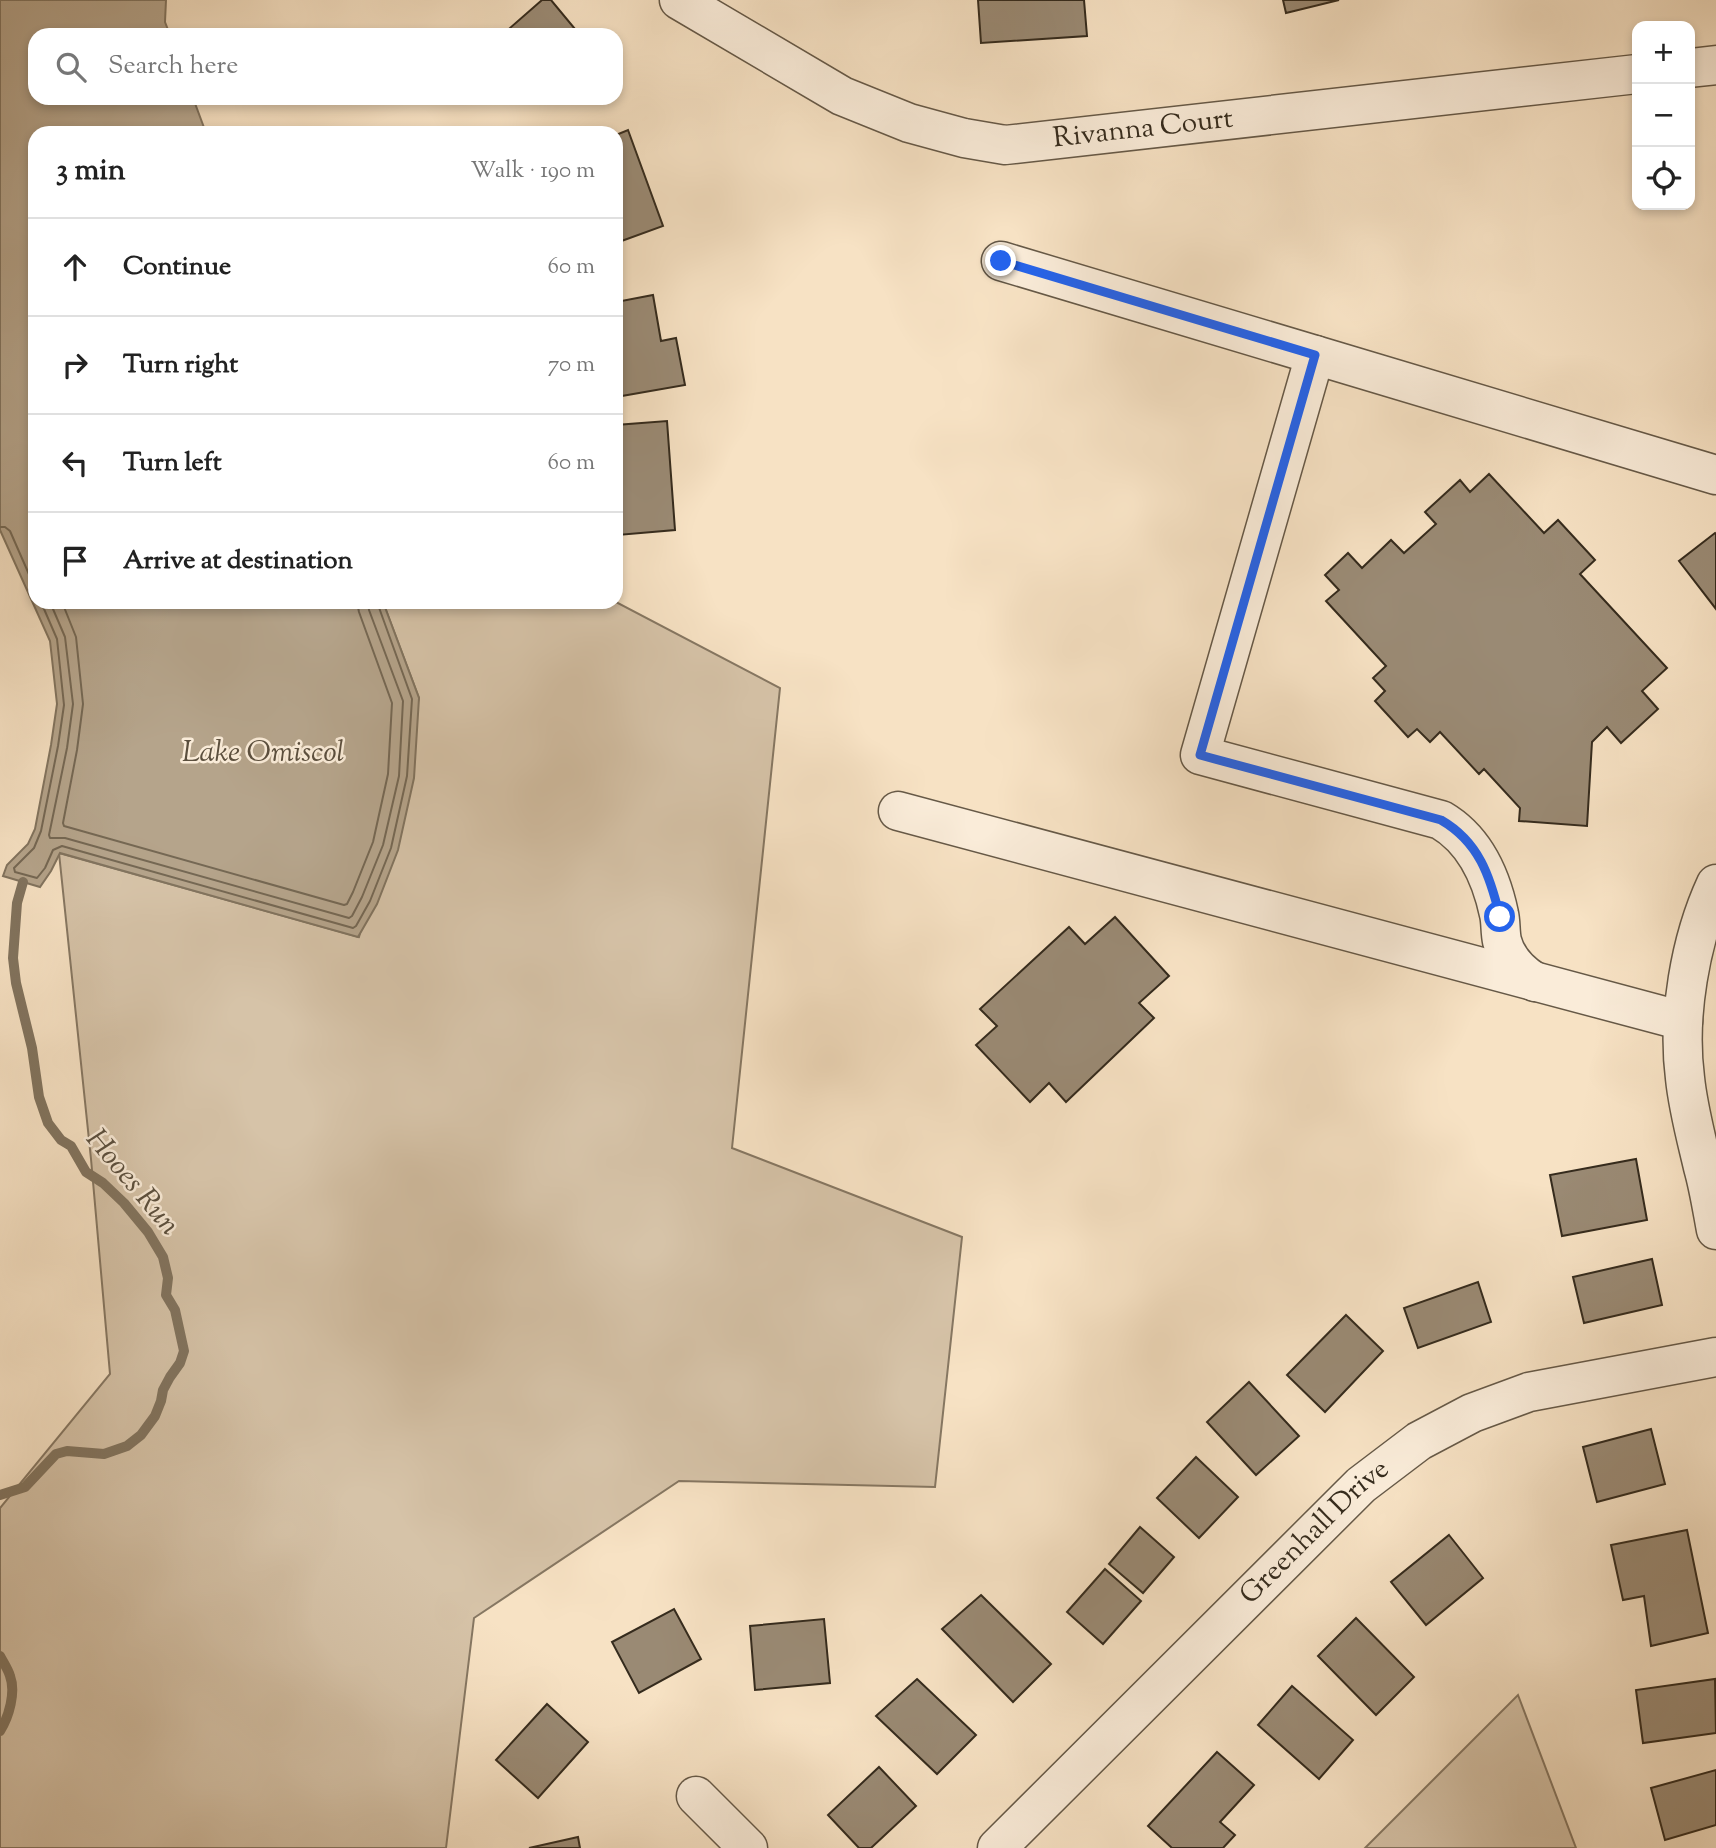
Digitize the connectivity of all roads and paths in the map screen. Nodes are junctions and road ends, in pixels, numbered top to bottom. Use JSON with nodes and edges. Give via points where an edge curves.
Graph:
{"nodes":[{"id":1,"x":678,"y":0,"type":"edge"},
{"id":2,"x":1716,"y":65,"type":"edge"},
{"id":3,"x":1695,"y":67,"type":"edge"},
{"id":4,"x":1632,"y":75,"type":"edge"},
{"id":5,"x":1001,"y":261,"type":"dead end"},
{"id":6,"x":1315,"y":355,"type":"junction"},
{"id":7,"x":1716,"y":475,"type":"edge"},
{"id":8,"x":898,"y":811,"type":"dead end"},
{"id":9,"x":1716,"y":884,"type":"edge"},
{"id":10,"x":1535,"y":982,"type":"junction"},
{"id":11,"x":1683,"y":1021,"type":"junction"},
{"id":12,"x":1716,"y":1230,"type":"edge"},
{"id":13,"x":1716,"y":1357,"type":"edge"},
{"id":14,"x":696,"y":1796,"type":"dead end"},
{"id":15,"x":748,"y":1848,"type":"edge"},
{"id":16,"x":997,"y":1848,"type":"edge"}],
"edges":[{"from":1,"to":4,"type":"street","name":"Rivanna Court","via":[[842,96],[909,123],[1005,145]]},
{"from":2,"to":3,"type":"street"},
{"from":5,"to":6,"type":"street"},
{"from":6,"to":7,"type":"street"},
{"from":6,"to":10,"type":"street","via":[[1200,755],[1441,820],[1457,830],[1485,869],[1507,955],[1518,971]]},
{"from":8,"to":10,"type":"street"},
{"from":9,"to":11,"type":"street","via":[[1691,958]]},
{"from":10,"to":11,"type":"street"},
{"from":11,"to":12,"type":"street","via":[[1684,1076]]},
{"from":13,"to":16,"type":"street","name":"Greenhall Drive","via":[[1529,1392],[1472,1413],[1419,1441],[1362,1485]]},
{"from":14,"to":15,"type":"street"}]}
